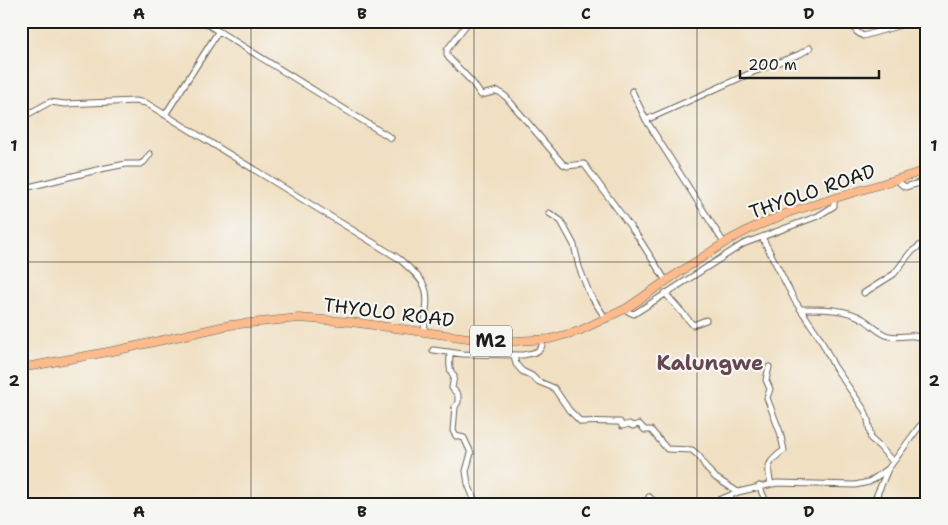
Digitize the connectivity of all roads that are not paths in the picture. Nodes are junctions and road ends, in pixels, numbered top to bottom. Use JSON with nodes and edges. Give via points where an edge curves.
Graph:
{"nodes":[{"id":1,"x":28,"y":21,"type":"edge"},
{"id":2,"x":202,"y":21,"type":"edge"},
{"id":3,"x":469,"y":21,"type":"edge"},
{"id":4,"x":850,"y":21,"type":"edge"},
{"id":5,"x":915,"y":21,"type":"edge"},
{"id":6,"x":21,"y":23,"type":"edge"},
{"id":7,"x":218,"y":32,"type":"junction"},
{"id":8,"x":810,"y":48,"type":"dead end"},
{"id":9,"x":632,"y":91,"type":"dead end"},
{"id":10,"x":165,"y":115,"type":"junction"},
{"id":11,"x":21,"y":118,"type":"edge"},
{"id":12,"x":646,"y":120,"type":"junction"},
{"id":13,"x":391,"y":138,"type":"dead end"},
{"id":14,"x":150,"y":154,"type":"dead end"},
{"id":15,"x":927,"y":170,"type":"edge"},
{"id":16,"x":898,"y":179,"type":"junction"},
{"id":17,"x":927,"y":181,"type":"edge"},
{"id":18,"x":21,"y":190,"type":"edge"},
{"id":19,"x":834,"y":198,"type":"junction"},
{"id":20,"x":549,"y":213,"type":"dead end"},
{"id":21,"x":762,"y":237,"type":"junction"},
{"id":22,"x":927,"y":237,"type":"edge"},
{"id":23,"x":724,"y":243,"type":"junction"},
{"id":24,"x":666,"y":281,"type":"junction"},
{"id":25,"x":864,"y":293,"type":"dead end"},
{"id":26,"x":665,"y":294,"type":"junction"},
{"id":27,"x":627,"y":308,"type":"junction"},
{"id":28,"x":801,"y":309,"type":"junction"},
{"id":29,"x":606,"y":319,"type":"junction"},
{"id":30,"x":706,"y":320,"type":"dead end"},
{"id":31,"x":424,"y":332,"type":"junction"},
{"id":32,"x":542,"y":340,"type":"junction"},
{"id":33,"x":927,"y":341,"type":"edge"},
{"id":34,"x":433,"y":350,"type":"dead end"},
{"id":35,"x":450,"y":352,"type":"junction"},
{"id":36,"x":514,"y":355,"type":"junction"},
{"id":37,"x":770,"y":366,"type":"dead end"},
{"id":38,"x":21,"y":368,"type":"edge"},
{"id":39,"x":927,"y":419,"type":"edge"},
{"id":40,"x":893,"y":462,"type":"junction"},
{"id":41,"x":888,"y":469,"type":"junction"},
{"id":42,"x":771,"y":484,"type":"junction"},
{"id":43,"x":759,"y":486,"type":"junction"},
{"id":44,"x":738,"y":492,"type":"junction"},
{"id":45,"x":649,"y":497,"type":"dead end"},
{"id":46,"x":476,"y":504,"type":"edge"},
{"id":47,"x":658,"y":504,"type":"edge"},
{"id":48,"x":710,"y":504,"type":"edge"},
{"id":49,"x":766,"y":504,"type":"edge"},
{"id":50,"x":873,"y":504,"type":"edge"}],
"edges":[{"from":1,"to":6,"type":"street"},
{"from":2,"to":7,"type":"street"},
{"from":3,"to":24,"type":"street","via":[[448,50],[449,58],[481,95],[498,91],[506,97],[563,164],[584,164]]},
{"from":4,"to":5,"type":"street","via":[[863,36]]},
{"from":7,"to":10,"type":"street"},
{"from":7,"to":13,"type":"street"},
{"from":8,"to":12,"type":"street"},
{"from":9,"to":12,"type":"street"},
{"from":10,"to":11,"type":"street","via":[[141,102],[50,102]]},
{"from":10,"to":31,"type":"street","via":[[398,258],[424,284],[427,295]]},
{"from":12,"to":23,"type":"street"},
{"from":14,"to":18,"type":"street","via":[[140,164],[101,169]]},
{"from":15,"to":16,"type":"highway","name":"THYOLO ROAD","number":"M2"},
{"from":16,"to":17,"type":"street","via":[[905,187]]},
{"from":16,"to":19,"type":"highway","name":"THYOLO ROAD","number":"M2"},
{"from":19,"to":21,"type":"street","via":[[831,209]]},
{"from":19,"to":23,"type":"highway","name":"THYOLO ROAD","number":"M2","via":[[790,212]]},
{"from":20,"to":29,"type":"street","via":[[561,222],[574,245],[589,293]]},
{"from":21,"to":26,"type":"street","via":[[743,244]]},
{"from":21,"to":28,"type":"street"},
{"from":22,"to":25,"type":"street","via":[[894,274]]},
{"from":23,"to":24,"type":"highway","name":"THYOLO ROAD","number":"M2"},
{"from":24,"to":27,"type":"highway","name":"THYOLO ROAD","number":"M2"},
{"from":26,"to":27,"type":"street","via":[[634,314]]},
{"from":26,"to":30,"type":"street","via":[[693,325]]},
{"from":27,"to":29,"type":"highway","name":"THYOLO ROAD","number":"M2"},
{"from":28,"to":33,"type":"street","via":[[844,313],[862,318],[888,336],[919,336]]},
{"from":28,"to":40,"type":"street","via":[[865,411],[871,439]]},
{"from":29,"to":32,"type":"highway","name":"THYOLO ROAD","number":"M2","via":[[579,331]]},
{"from":31,"to":32,"type":"highway","name":"THYOLO ROAD","number":"M2","via":[[497,342]]},
{"from":31,"to":38,"type":"highway","name":"THYOLO ROAD","number":"M2","via":[[319,319],[277,319],[221,327]]},
{"from":32,"to":36,"type":"street","via":[[542,347],[537,352]]},
{"from":34,"to":35,"type":"street"},
{"from":35,"to":36,"type":"street"},
{"from":35,"to":46,"type":"street","via":[[450,373],[454,376],[452,388],[458,395],[453,431],[456,436],[464,438],[471,453],[466,471]]},
{"from":36,"to":44,"type":"street","via":[[522,371],[554,388],[581,422],[601,420],[620,422],[622,426],[639,424],[645,430],[651,430],[666,449],[692,450],[716,478]]},
{"from":37,"to":42,"type":"street","via":[[766,380],[770,389],[766,398],[784,450],[772,459],[768,470]]},
{"from":39,"to":40,"type":"street"},
{"from":40,"to":41,"type":"street"},
{"from":41,"to":42,"type":"street","via":[[869,482],[854,485]]},
{"from":41,"to":50,"type":"street"},
{"from":42,"to":43,"type":"street"},
{"from":43,"to":44,"type":"street"},
{"from":43,"to":49,"type":"street"},
{"from":44,"to":48,"type":"street"},
{"from":45,"to":47,"type":"street"}]}
